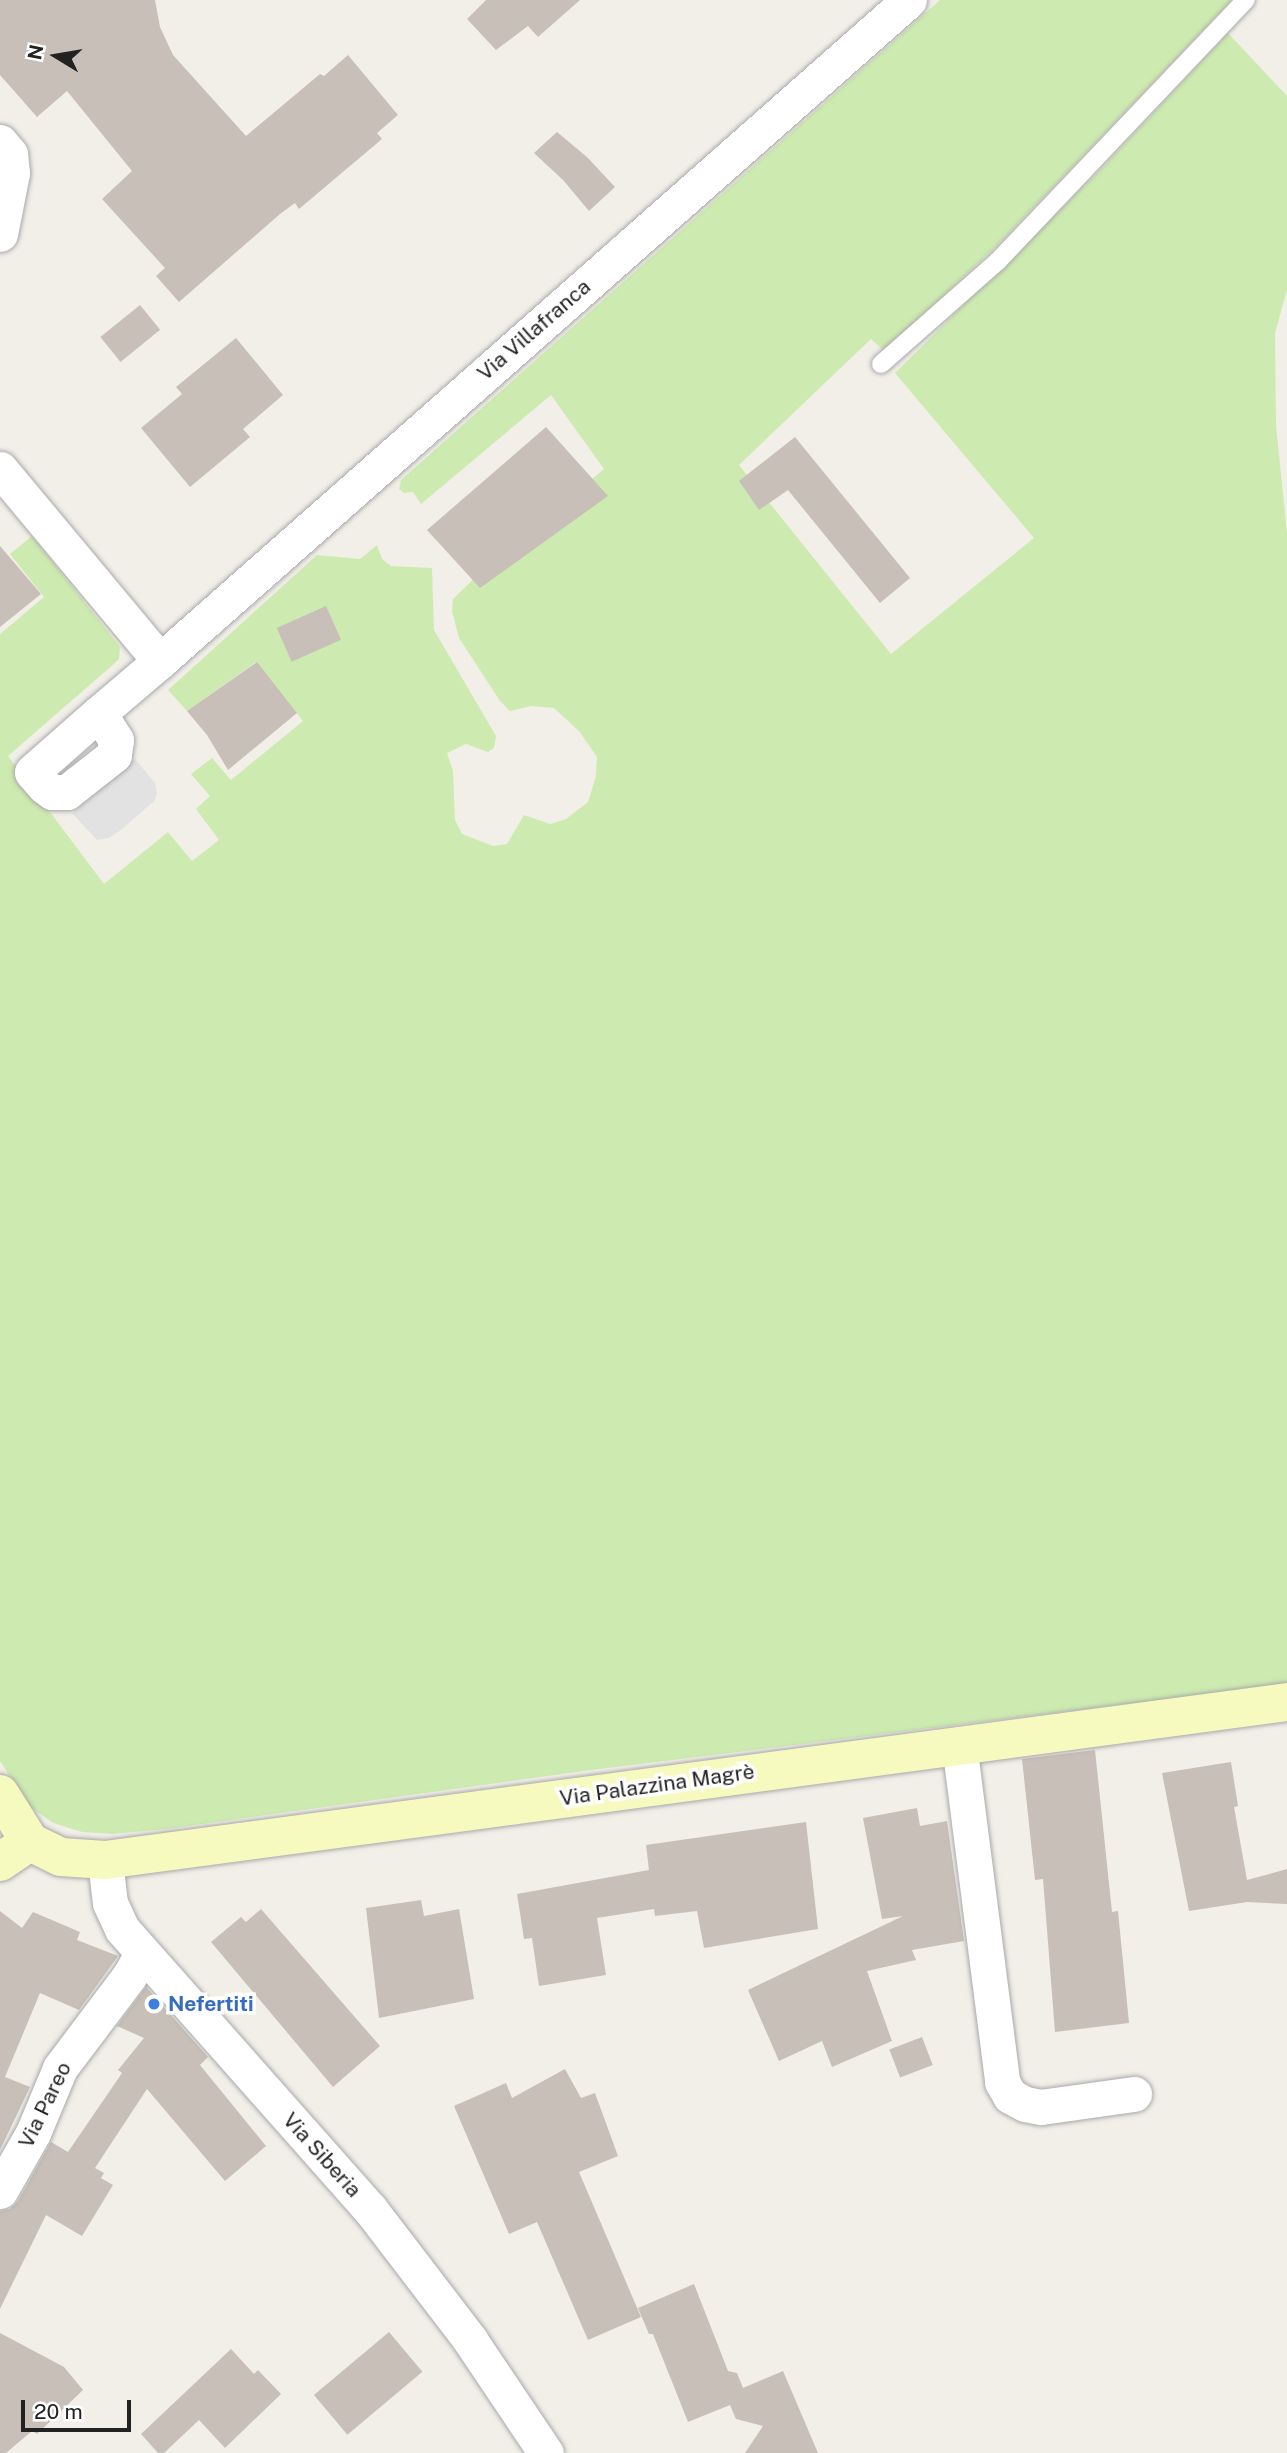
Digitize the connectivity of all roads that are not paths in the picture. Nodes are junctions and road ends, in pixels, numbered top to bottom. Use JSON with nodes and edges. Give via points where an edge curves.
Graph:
{"nodes":[{"id":1,"x":909,"y":0,"type":"edge"},
{"id":2,"x":1247,"y":0,"type":"edge"},
{"id":3,"x":0,"y":142,"type":"edge"},
{"id":4,"x":0,"y":234,"type":"edge"},
{"id":5,"x":881,"y":364,"type":"dead end"},
{"id":6,"x":0,"y":469,"type":"edge"},
{"id":7,"x":160,"y":661,"type":"junction"},
{"id":8,"x":99,"y":713,"type":"dead end"},
{"id":9,"x":1287,"y":1702,"type":"edge"},
{"id":10,"x":959,"y":1744,"type":"junction"},
{"id":11,"x":0,"y":1794,"type":"edge"},
{"id":12,"x":15,"y":1852,"type":"edge"},
{"id":13,"x":105,"y":1860,"type":"junction"},
{"id":14,"x":142,"y":1953,"type":"junction"},
{"id":15,"x":1134,"y":2094,"type":"dead end"},
{"id":16,"x":0,"y":2191,"type":"edge"},
{"id":17,"x":545,"y":2453,"type":"edge"}],
"edges":[{"from":1,"to":7,"type":"street","name":"Via Villafranca"},
{"from":2,"to":5,"type":"lane","via":[[998,261]]},
{"from":3,"to":4,"type":"street","via":[[10,154],[12,173]]},
{"from":6,"to":7,"type":"street"},
{"from":7,"to":8,"type":"street","name":"Via Villafranca"},
{"from":9,"to":10,"type":"street","name":"Via Palazzina Magrè"},
{"from":10,"to":13,"type":"street","name":"Via Palazzina Magrè"},
{"from":10,"to":15,"type":"street","via":[[1002,2082],[1010,2096],[1041,2107]]},
{"from":11,"to":12,"type":"street"},
{"from":12,"to":13,"type":"street","name":"Via Palazzina Magrè"},
{"from":13,"to":14,"type":"street","name":"Via Siberia","via":[[110,1903],[122,1929]]},
{"from":14,"to":16,"type":"street","name":"Via Pareo","via":[[60,2068],[33,2133]]},
{"from":14,"to":17,"type":"street","name":"Via Siberia","via":[[370,2209],[470,2340]]}]}
